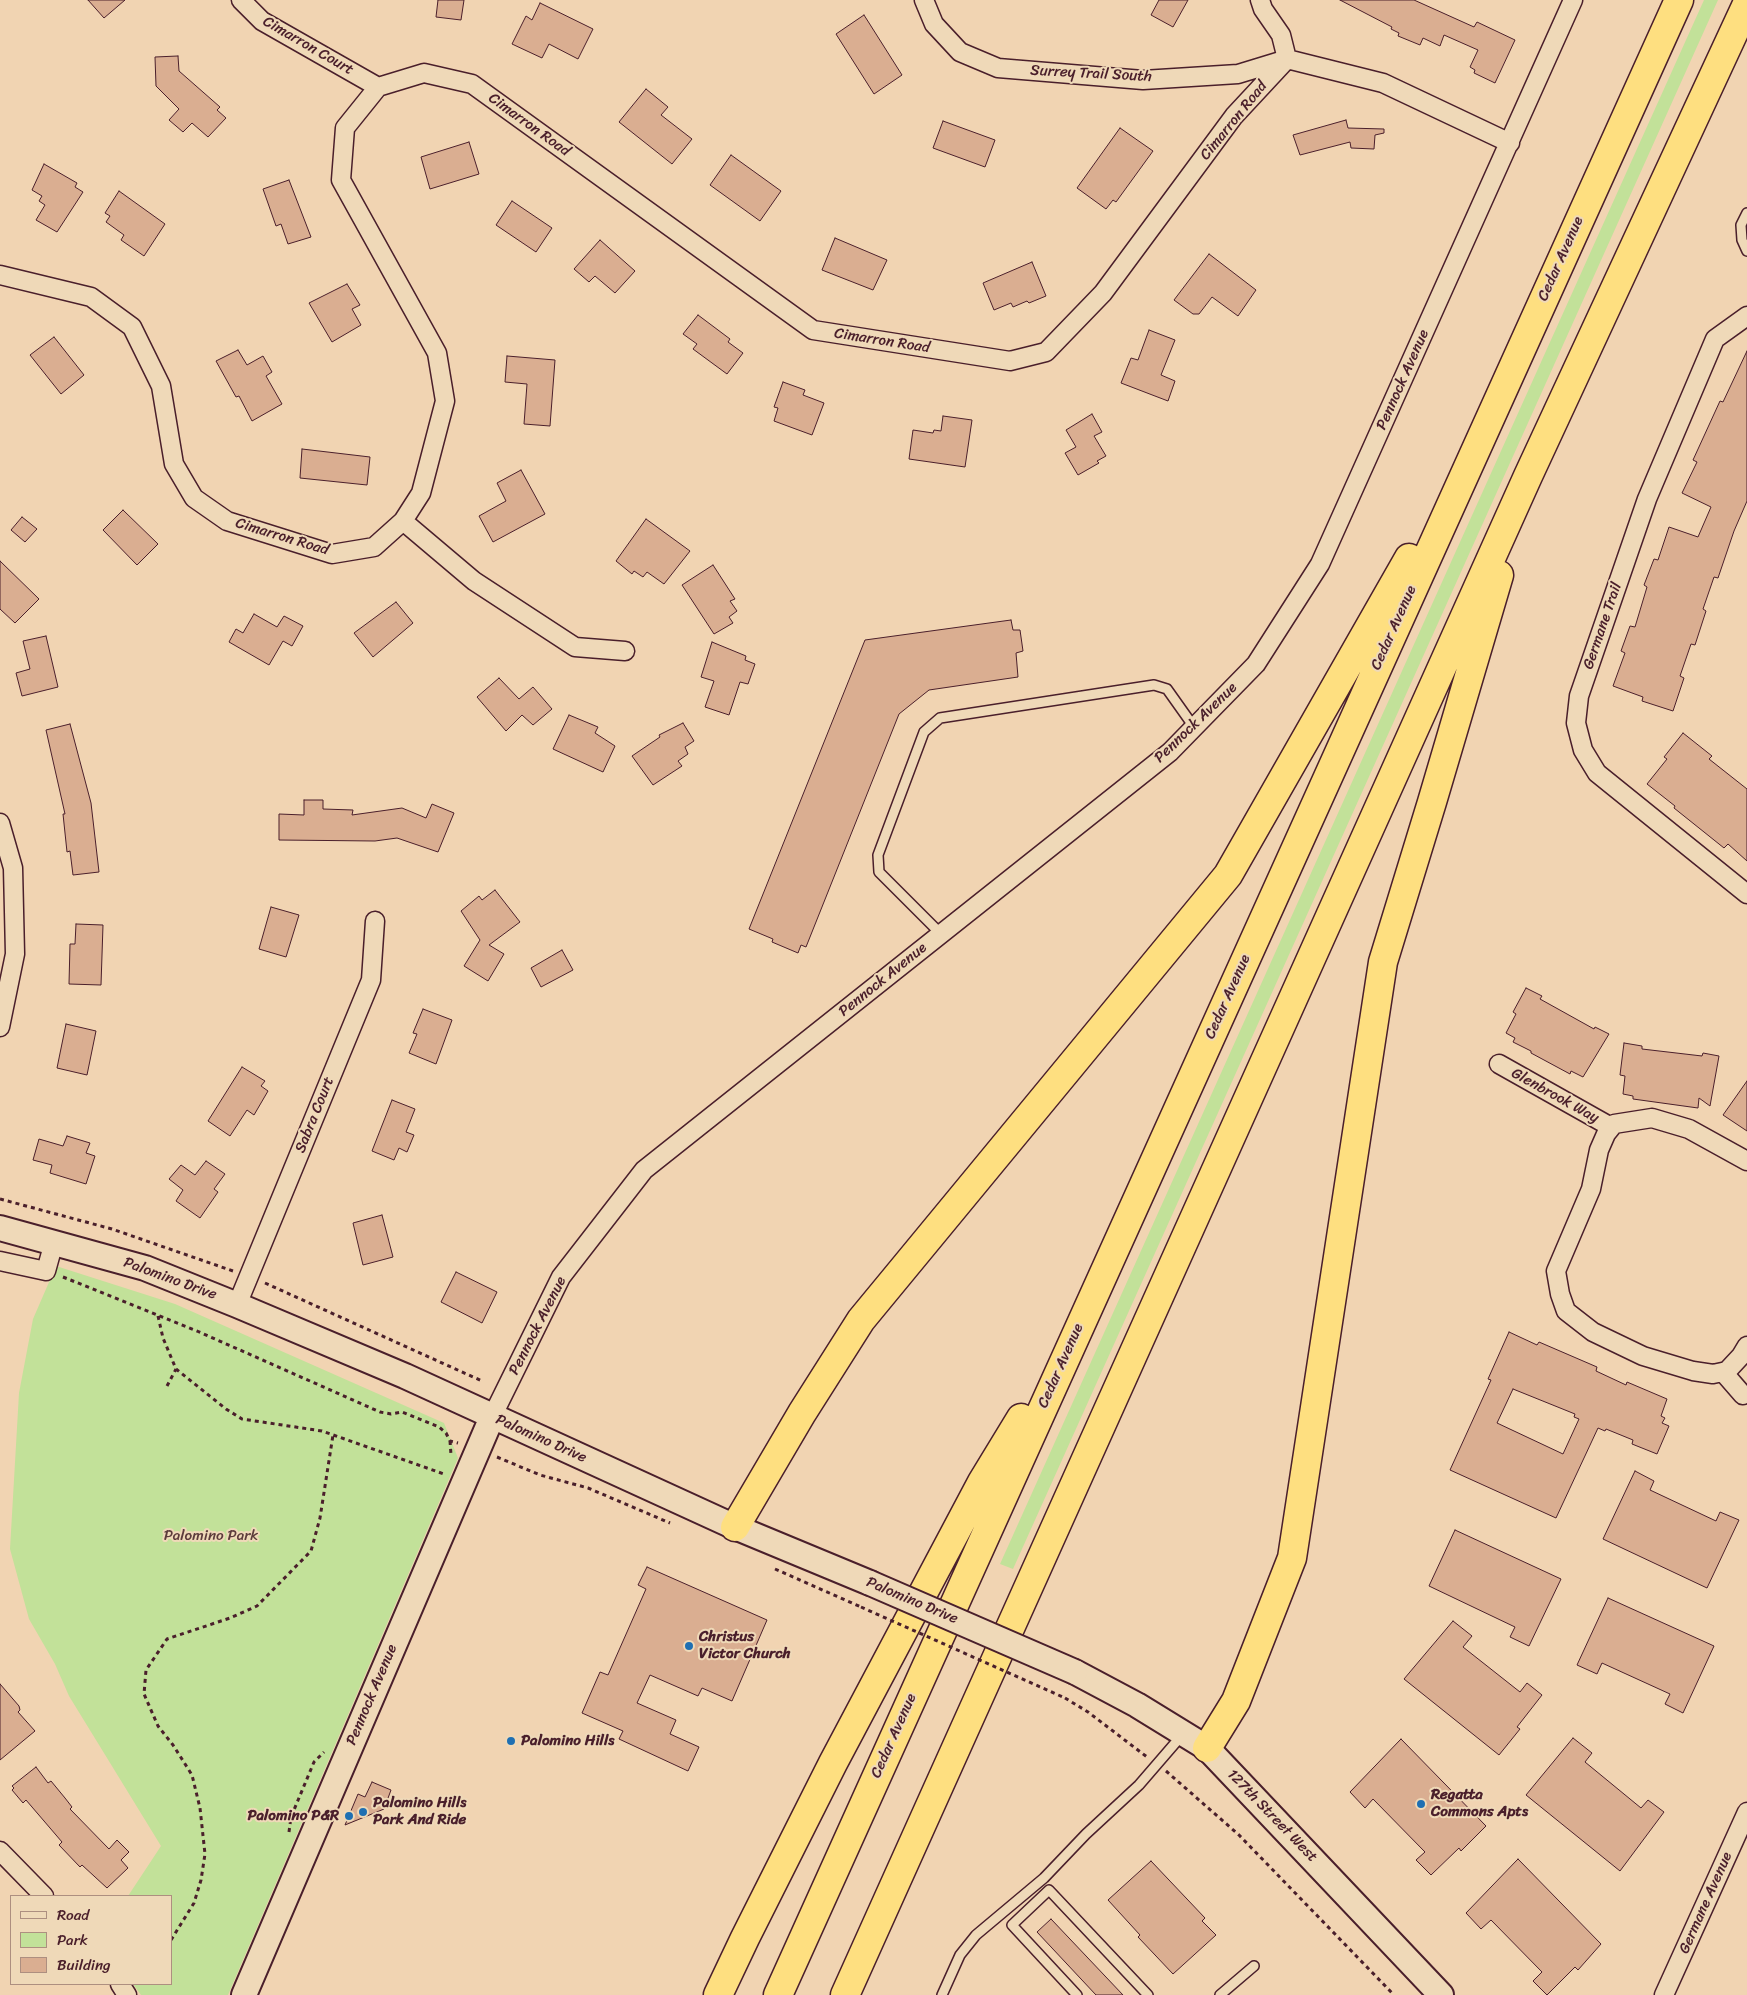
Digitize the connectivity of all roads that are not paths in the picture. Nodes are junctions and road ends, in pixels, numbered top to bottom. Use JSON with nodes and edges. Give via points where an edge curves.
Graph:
{"nodes":[{"id":1,"x":241,"y":0,"type":"edge"},
{"id":2,"x":924,"y":0,"type":"edge"},
{"id":3,"x":1260,"y":0,"type":"edge"},
{"id":4,"x":1573,"y":0,"type":"edge"},
{"id":5,"x":1679,"y":0,"type":"edge"},
{"id":6,"x":1747,"y":4,"type":"edge"},
{"id":7,"x":1287,"y":59,"type":"junction"},
{"id":8,"x":378,"y":87,"type":"junction"},
{"id":9,"x":1510,"y":143,"type":"junction"},
{"id":10,"x":1747,"y":213,"type":"edge"},
{"id":11,"x":1747,"y":251,"type":"edge"},
{"id":12,"x":0,"y":275,"type":"edge"},
{"id":13,"x":1747,"y":316,"type":"edge"},
{"id":14,"x":1488,"y":420,"type":"junction"},
{"id":15,"x":1528,"y":476,"type":"junction"},
{"id":16,"x":403,"y":521,"type":"junction"},
{"id":17,"x":625,"y":651,"type":"dead end"},
{"id":18,"x":1194,"y":727,"type":"junction"},
{"id":19,"x":0,"y":823,"type":"edge"},
{"id":20,"x":1747,"y":894,"type":"edge"},
{"id":21,"x":375,"y":922,"type":"dead end"},
{"id":22,"x":941,"y":934,"type":"junction"},
{"id":23,"x":0,"y":1027,"type":"edge"},
{"id":24,"x":1499,"y":1064,"type":"dead end"},
{"id":25,"x":1611,"y":1127,"type":"junction"},
{"id":26,"x":1747,"y":1161,"type":"edge"},
{"id":27,"x":0,"y":1228,"type":"edge"},
{"id":28,"x":54,"y":1242,"type":"junction"},
{"id":29,"x":0,"y":1261,"type":"edge"},
{"id":30,"x":237,"y":1305,"type":"junction"},
{"id":31,"x":1083,"y":1316,"type":"junction"},
{"id":32,"x":1747,"y":1346,"type":"edge"},
{"id":33,"x":1723,"y":1372,"type":"junction"},
{"id":34,"x":1743,"y":1395,"type":"dead end"},
{"id":35,"x":492,"y":1417,"type":"junction"},
{"id":36,"x":735,"y":1527,"type":"junction"},
{"id":37,"x":1075,"y":1672,"type":"joint"},
{"id":38,"x":1184,"y":1734,"type":"junction"},
{"id":39,"x":1207,"y":1748,"type":"junction"},
{"id":40,"x":1747,"y":1812,"type":"edge"},
{"id":41,"x":0,"y":1851,"type":"edge"},
{"id":42,"x":43,"y":1895,"type":"edge"},
{"id":43,"x":863,"y":1955,"type":"junction"},
{"id":44,"x":1254,"y":1966,"type":"dead end"},
{"id":45,"x":244,"y":1995,"type":"edge"},
{"id":46,"x":718,"y":1995,"type":"edge"},
{"id":47,"x":778,"y":1995,"type":"edge"},
{"id":48,"x":845,"y":1995,"type":"edge"},
{"id":49,"x":849,"y":1995,"type":"edge"},
{"id":50,"x":942,"y":1995,"type":"edge"},
{"id":51,"x":1077,"y":1995,"type":"edge"},
{"id":52,"x":1148,"y":1995,"type":"edge"},
{"id":53,"x":1220,"y":1995,"type":"edge"},
{"id":54,"x":1441,"y":1995,"type":"edge"},
{"id":55,"x":1664,"y":1995,"type":"edge"}],
"edges":[{"from":1,"to":8,"type":"street","name":"Cimarron Court","via":[[262,21]]},
{"from":2,"to":7,"type":"street","name":"Surrey Trail South","via":[[934,24],[960,52],[998,68],[1143,80],[1238,74]]},
{"from":3,"to":7,"type":"street","via":[[1281,35]]},
{"from":4,"to":9,"type":"street","name":"Pennock Avenue"},
{"from":5,"to":14,"type":"highway","name":"Cedar Avenue"},
{"from":6,"to":15,"type":"highway"},
{"from":7,"to":8,"type":"street","name":"Cimarron Road","via":[[1234,116],[1102,293],[1046,352],[1010,361],[813,330],[472,84],[424,73]]},
{"from":7,"to":9,"type":"street","via":[[1383,83]]},
{"from":8,"to":16,"type":"street","name":"Cimarron Road","via":[[345,128],[341,180],[436,353],[444,401],[421,493]]},
{"from":9,"to":18,"type":"street","name":"Pennock Avenue","via":[[1320,564],[1256,664]]},
{"from":10,"to":11,"type":"lane","via":[[1741,225]]},
{"from":12,"to":16,"type":"street","name":"Cimarron Road","via":[[91,297],[132,327],[160,386],[174,464],[194,498],[227,521],[332,554],[374,547]]},
{"from":13,"to":20,"type":"street","name":"Germane Trail","via":[[1715,339],[1647,499],[1579,696],[1576,724],[1583,750],[1598,773]]},
{"from":14,"to":31,"type":"highway","name":"Cedar Avenue"},
{"from":14,"to":36,"type":"highway","via":[[1228,875],[861,1320]]},
{"from":15,"to":39,"type":"highway","via":[[1383,962],[1292,1558],[1236,1701]]},
{"from":15,"to":43,"type":"highway"},
{"from":16,"to":17,"type":"street","via":[[474,581],[575,647]]},
{"from":18,"to":22,"type":"street","name":"Pennock Avenue","via":[[1170,752]]},
{"from":18,"to":22,"type":"lane","via":[[1167,689],[1154,685],[940,718],[924,732],[878,855],[879,872]]},
{"from":19,"to":23,"type":"street","via":[[13,868],[15,954]]},
{"from":21,"to":30,"type":"street","name":"Sabra Court","via":[[371,980]]},
{"from":22,"to":35,"type":"street","name":"Pennock Avenue","via":[[644,1170],[561,1277]]},
{"from":24,"to":25,"type":"street","name":"Glenbrook Way"},
{"from":25,"to":26,"type":"street","name":"Glenbrook Way","via":[[1652,1118],[1689,1129]]},
{"from":25,"to":33,"type":"street","name":"Glenbrook Way","via":[[1599,1150],[1591,1189],[1556,1271],[1566,1311],[1593,1332],[1643,1356],[1693,1371]]},
{"from":27,"to":28,"type":"street","name":"Palomino Drive"},
{"from":28,"to":29,"type":"street","via":[[46,1271]]},
{"from":28,"to":30,"type":"street","name":"Palomino Drive","via":[[146,1268]]},
{"from":30,"to":35,"type":"street","name":"Palomino Drive","via":[[356,1354]]},
{"from":31,"to":46,"type":"highway","via":[[982,1482],[833,1763]]},
{"from":31,"to":47,"type":"highway","name":"Cedar Avenue"},
{"from":32,"to":33,"type":"street"},
{"from":33,"to":34,"type":"street"},
{"from":35,"to":36,"type":"street","name":"Palomino Drive"},
{"from":35,"to":45,"type":"street","name":"Pennock Avenue"},
{"from":36,"to":37,"type":"street","name":"Palomino Drive","bridge":true},
{"from":37,"to":38,"type":"street","name":"127th Street West"},
{"from":38,"to":39,"type":"street","name":"127th Street West"},
{"from":38,"to":50,"type":"lane","via":[[1140,1785],[1044,1878],[976,1935],[960,1955]]},
{"from":39,"to":54,"type":"street","name":"127th Street West"},
{"from":40,"to":55,"type":"street","name":"Germane Avenue"},
{"from":41,"to":42,"type":"street"},
{"from":43,"to":48,"type":"highway"},
{"from":43,"to":49,"type":"highway"},
{"from":44,"to":53,"type":"lane"},
{"from":51,"to":52,"type":"lane","via":[[1012,1925],[1049,1890]]}]}
